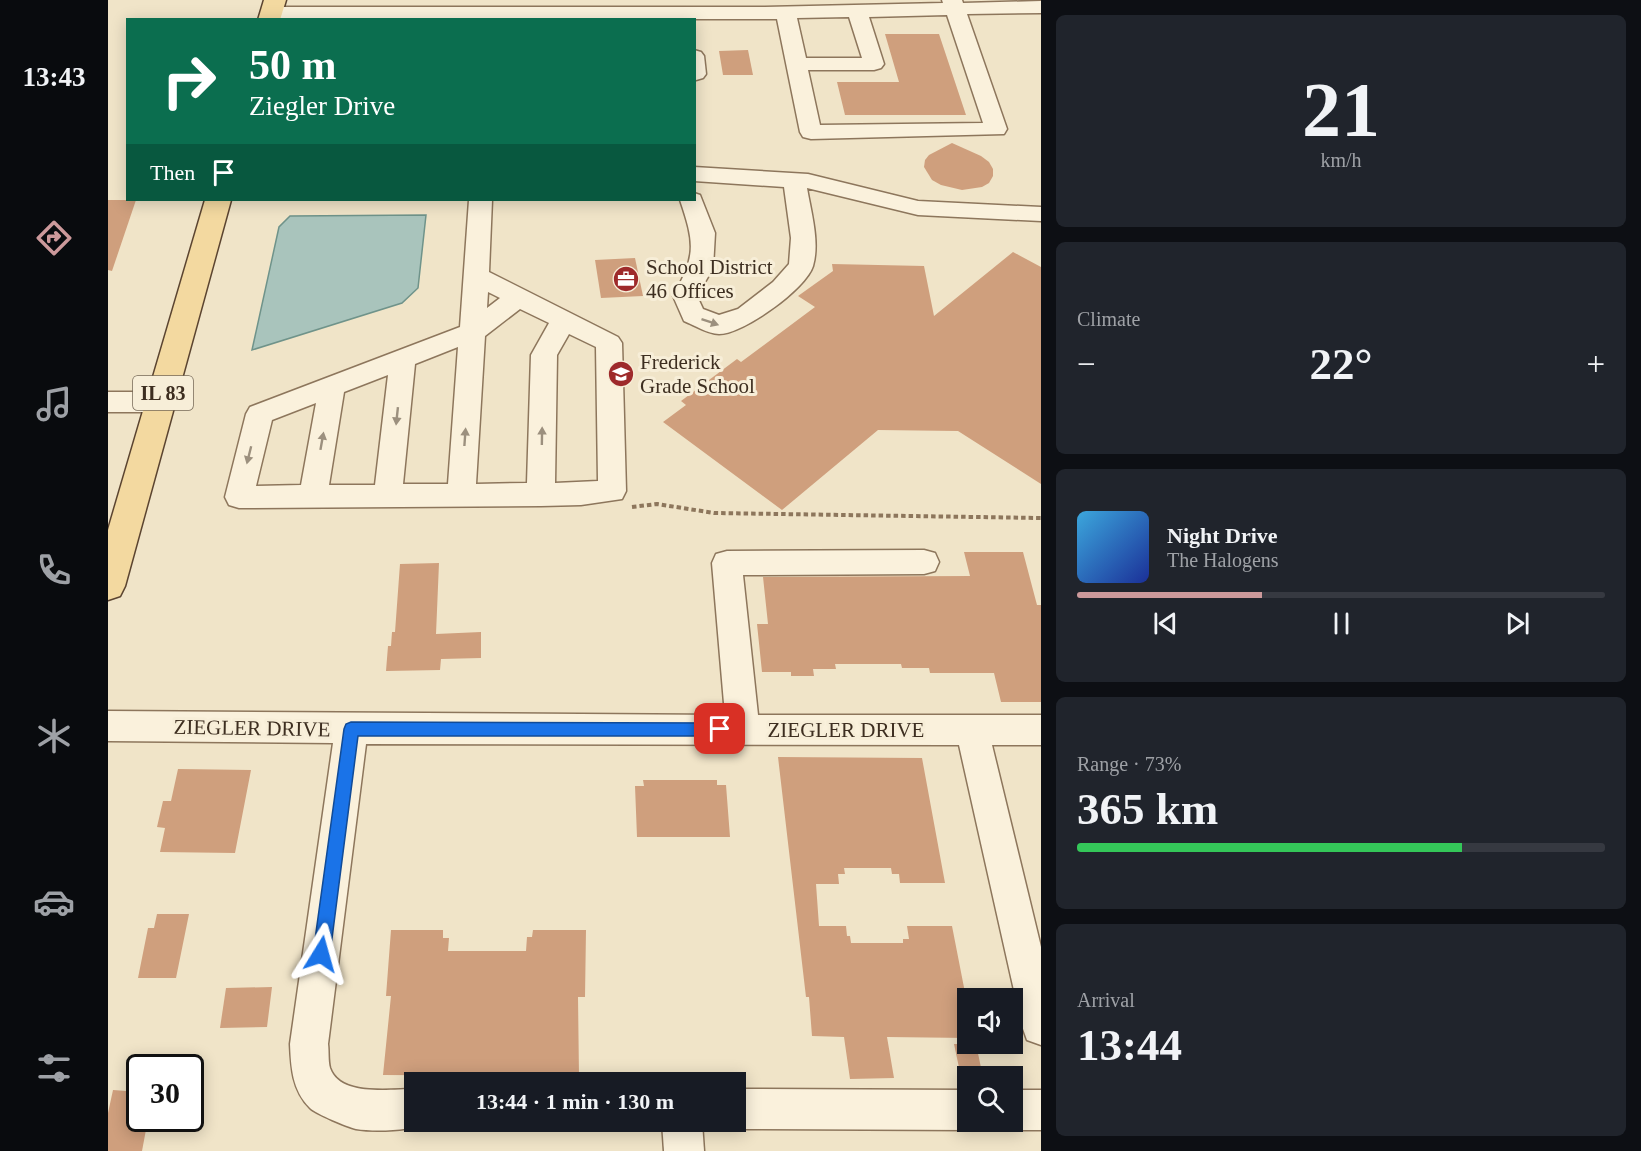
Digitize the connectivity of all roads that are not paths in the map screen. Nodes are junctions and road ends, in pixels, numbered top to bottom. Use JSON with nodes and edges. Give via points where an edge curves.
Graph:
{"nodes":[{"id":1,"x":953,"y":5,"type":"edge"},
{"id":2,"x":391,"y":6,"type":"edge"},
{"id":3,"x":1041,"y":7,"type":"edge"},
{"id":4,"x":272,"y":11,"type":"edge"},
{"id":5,"x":857,"y":11,"type":"junction"},
{"id":6,"x":775,"y":12,"type":"junction"},
{"id":7,"x":476,"y":16,"type":"edge"},
{"id":8,"x":690,"y":16,"type":"edge"},
{"id":9,"x":798,"y":64,"type":"junction"},
{"id":10,"x":696,"y":174,"type":"edge"},
{"id":11,"x":794,"y":180,"type":"junction"},
{"id":12,"x":218,"y":201,"type":"edge"},
{"id":13,"x":480,"y":201,"type":"edge"},
{"id":14,"x":692,"y":201,"type":"edge"},
{"id":15,"x":1041,"y":214,"type":"edge"},
{"id":16,"x":477,"y":276,"type":"junction"},
{"id":17,"x":519,"y":297,"type":"junction"},
{"id":18,"x":564,"y":320,"type":"junction"},
{"id":19,"x":472,"y":332,"type":"junction"},
{"id":20,"x":404,"y":358,"type":"junction"},
{"id":21,"x":332,"y":386,"type":"junction"},
{"id":22,"x":108,"y":402,"type":"edge"},
{"id":23,"x":160,"y":402,"type":"junction"},
{"id":24,"x":461,"y":495,"type":"junction"},
{"id":25,"x":541,"y":495,"type":"junction"},
{"id":26,"x":313,"y":496,"type":"junction"},
{"id":27,"x":388,"y":496,"type":"junction"},
{"id":28,"x":924,"y":562,"type":"dead end"},
{"id":29,"x":108,"y":586,"type":"edge"},
{"id":30,"x":108,"y":726,"type":"edge"},
{"id":31,"x":351,"y":729,"type":"junction"},
{"id":32,"x":743,"y":730,"type":"junction"},
{"id":33,"x":972,"y":730,"type":"junction"},
{"id":34,"x":1041,"y":730,"type":"edge"},
{"id":35,"x":1041,"y":1026,"type":"edge"},
{"id":36,"x":404,"y":1109,"type":"edge"},
{"id":37,"x":746,"y":1109,"type":"edge"},
{"id":38,"x":957,"y":1110,"type":"edge"},
{"id":39,"x":1023,"y":1110,"type":"edge"},
{"id":40,"x":1041,"y":1110,"type":"edge"},
{"id":41,"x":683,"y":1132,"type":"edge"},
{"id":42,"x":684,"y":1151,"type":"edge"}],
"edges":[{"from":1,"to":3,"type":"street"},
{"from":1,"to":5,"type":"street"},
{"from":1,"to":9,"type":"street","via":[[996,129],[811,132]]},
{"from":2,"to":4,"type":"street"},
{"from":2,"to":7,"type":"street"},
{"from":5,"to":6,"type":"street"},
{"from":5,"to":9,"type":"street","via":[[874,64]]},
{"from":6,"to":8,"type":"street"},
{"from":6,"to":9,"type":"street"},
{"from":7,"to":8,"type":"street"},
{"from":10,"to":11,"type":"street"},
{"from":14,"to":11,"type":"street","one_way":true,"via":[[703,232],[701,268],[685,296],[693,315],[719,325],[747,315],[782,288],[801,266],[803,238]]},
{"from":11,"to":15,"type":"street","via":[[918,208]]},
{"from":12,"to":23,"type":"main road","number":"IL 83"},
{"from":13,"to":16,"type":"street"},
{"from":16,"to":17,"type":"street"},
{"from":16,"to":19,"type":"street"},
{"from":17,"to":18,"type":"street"},
{"from":17,"to":19,"type":"street"},
{"from":25,"to":18,"type":"street","one_way":true,"via":[[544,355]]},
{"from":18,"to":25,"type":"street","via":[[609,343],[612,491]]},
{"from":19,"to":20,"type":"street"},
{"from":24,"to":19,"type":"street","one_way":true},
{"from":20,"to":21,"type":"street"},
{"from":20,"to":27,"type":"street","one_way":true},
{"from":26,"to":21,"type":"street","one_way":true},
{"from":21,"to":26,"type":"street","one_way":true,"via":[[260,414],[239,497]]},
{"from":22,"to":23,"type":"street"},
{"from":23,"to":29,"type":"main road","number":"IL 83"},
{"from":24,"to":25,"type":"street"},
{"from":24,"to":27,"type":"street"},
{"from":26,"to":27,"type":"street"},
{"from":28,"to":32,"type":"street","via":[[727,563]]},
{"from":30,"to":31,"type":"street","name":"ZIEGLER DRIVE"},
{"from":31,"to":32,"type":"street","name":"ZIEGLER DRIVE"},
{"from":31,"to":36,"type":"street","via":[[309,1044],[311,1075],[325,1095],[356,1109]]},
{"from":32,"to":33,"type":"street","name":"ZIEGLER DRIVE"},
{"from":33,"to":34,"type":"street","name":"ZIEGLER DRIVE"},
{"from":33,"to":35,"type":"street"},
{"from":37,"to":38,"type":"street"},
{"from":39,"to":40,"type":"street"},
{"from":41,"to":42,"type":"street"}]}
